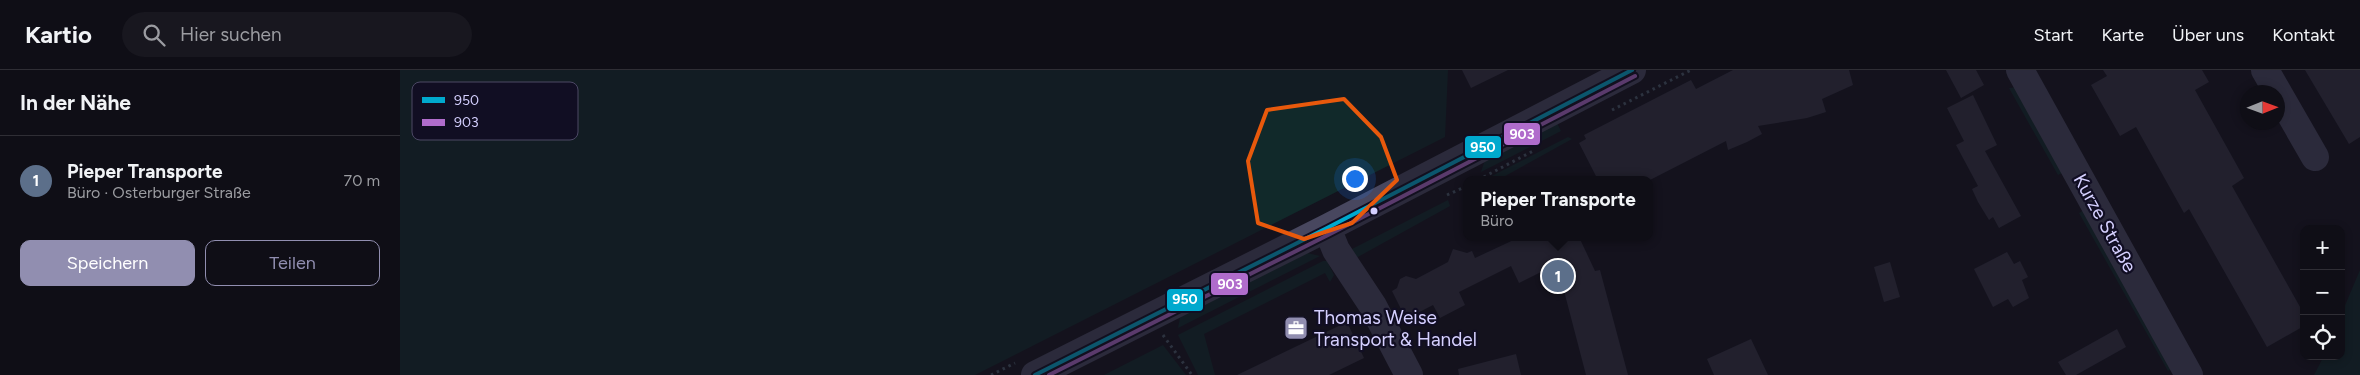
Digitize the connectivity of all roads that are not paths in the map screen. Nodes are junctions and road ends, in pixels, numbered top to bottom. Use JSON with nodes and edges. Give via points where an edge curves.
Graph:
{"nodes":[{"id":1,"x":1632,"y":70,"type":"edge"},
{"id":2,"x":2020,"y":70,"type":"edge"},
{"id":3,"x":2265,"y":70,"type":"edge"},
{"id":4,"x":2315,"y":157,"type":"dead end"},
{"id":5,"x":1327,"y":228,"type":"junction"},
{"id":6,"x":1035,"y":375,"type":"edge"},
{"id":7,"x":1409,"y":375,"type":"edge"},
{"id":8,"x":2189,"y":375,"type":"edge"}],
"edges":[{"from":1,"to":5,"type":"street"},
{"from":2,"to":8,"type":"street","name":"Kurze Straße"},
{"from":3,"to":4,"type":"street"},
{"from":5,"to":6,"type":"street"},
{"from":5,"to":7,"type":"street","via":[[1336,250],[1373,306]]}]}
